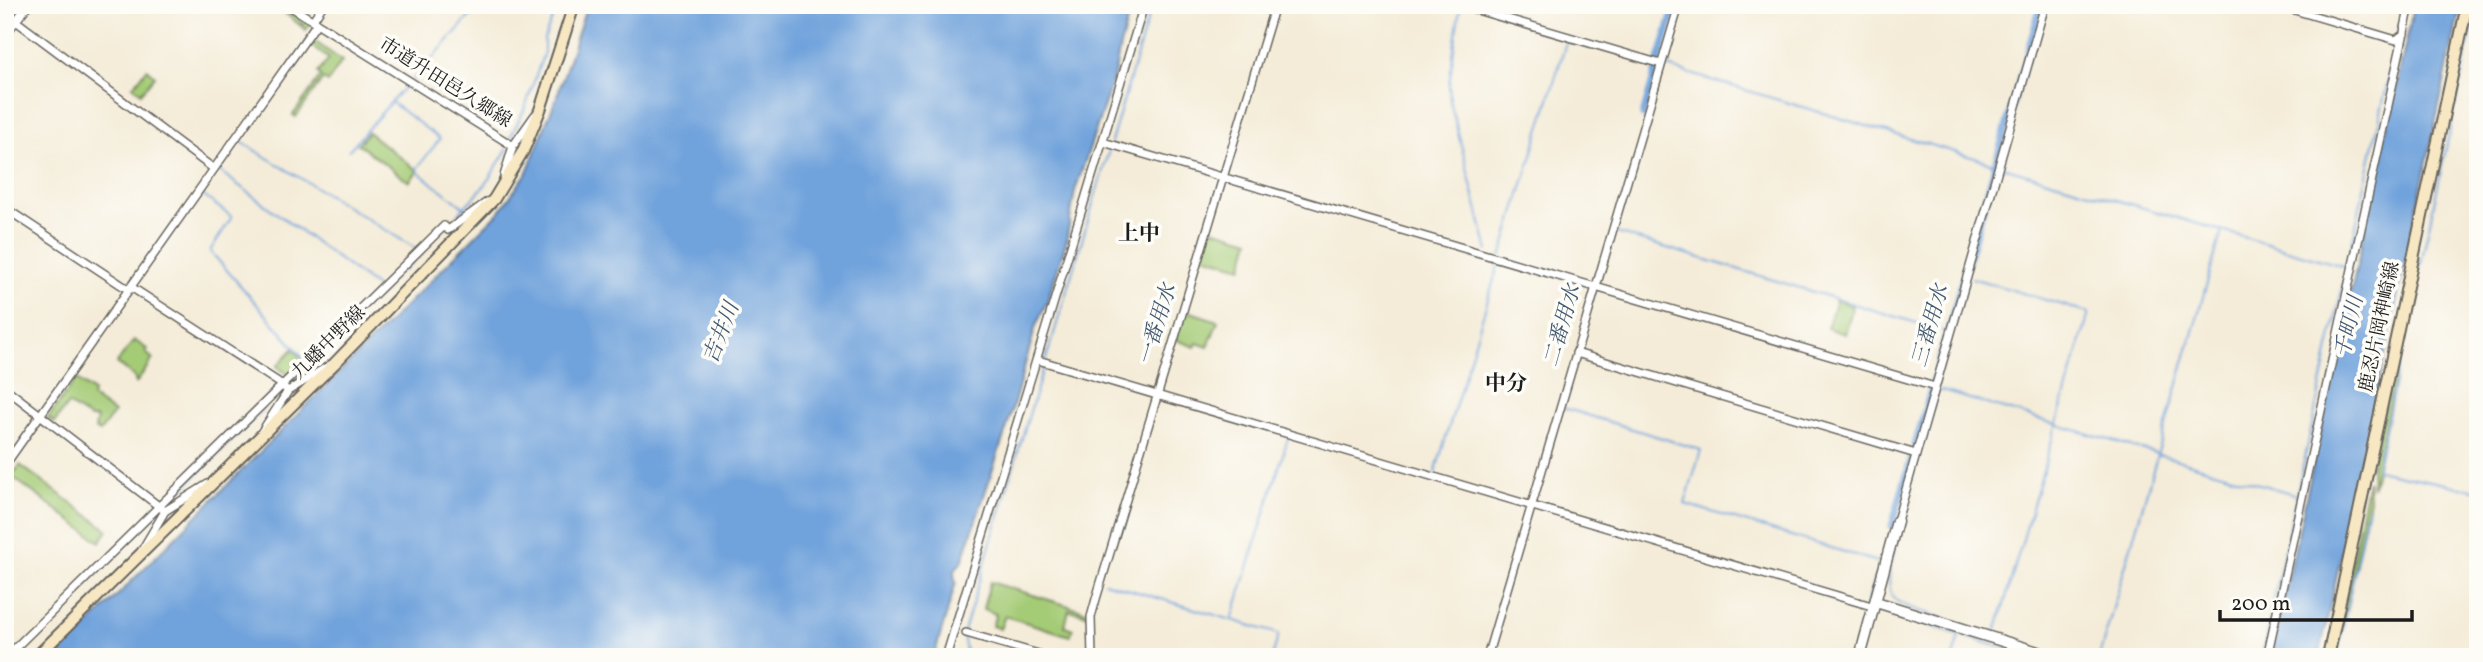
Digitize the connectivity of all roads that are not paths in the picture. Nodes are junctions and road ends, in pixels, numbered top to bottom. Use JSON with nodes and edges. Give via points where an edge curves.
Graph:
{"nodes":[{"id":1,"x":28,"y":5,"type":"edge"},
{"id":2,"x":288,"y":5,"type":"edge"},
{"id":3,"x":323,"y":5,"type":"edge"},
{"id":4,"x":574,"y":5,"type":"edge"},
{"id":5,"x":1144,"y":5,"type":"edge"},
{"id":6,"x":1275,"y":5,"type":"edge"},
{"id":7,"x":1460,"y":5,"type":"edge"},
{"id":8,"x":1679,"y":5,"type":"edge"},
{"id":9,"x":2045,"y":5,"type":"edge"},
{"id":10,"x":2278,"y":5,"type":"edge"},
{"id":11,"x":2410,"y":5,"type":"edge"},
{"id":12,"x":2467,"y":5,"type":"edge"},
{"id":13,"x":18,"y":21,"type":"junction"},
{"id":14,"x":315,"y":22,"type":"junction"},
{"id":15,"x":5,"y":35,"type":"edge"},
{"id":16,"x":2399,"y":38,"type":"junction"},
{"id":17,"x":1659,"y":64,"type":"junction"},
{"id":18,"x":540,"y":110,"type":"junction"},
{"id":19,"x":1108,"y":143,"type":"junction"},
{"id":20,"x":513,"y":146,"type":"junction"},
{"id":21,"x":213,"y":168,"type":"junction"},
{"id":22,"x":1221,"y":177,"type":"junction"},
{"id":23,"x":503,"y":186,"type":"junction"},
{"id":24,"x":494,"y":200,"type":"junction"},
{"id":25,"x":5,"y":208,"type":"edge"},
{"id":26,"x":1594,"y":286,"type":"junction"},
{"id":27,"x":129,"y":289,"type":"junction"},
{"id":28,"x":1576,"y":353,"type":"junction"},
{"id":29,"x":1043,"y":361,"type":"junction"},
{"id":30,"x":334,"y":364,"type":"junction"},
{"id":31,"x":1932,"y":386,"type":"junction"},
{"id":32,"x":5,"y":388,"type":"edge"},
{"id":33,"x":285,"y":388,"type":"junction"},
{"id":34,"x":1156,"y":395,"type":"junction"},
{"id":35,"x":39,"y":414,"type":"junction"},
{"id":36,"x":259,"y":438,"type":"junction"},
{"id":37,"x":1913,"y":453,"type":"junction"},
{"id":38,"x":5,"y":465,"type":"edge"},
{"id":39,"x":215,"y":482,"type":"junction"},
{"id":40,"x":1530,"y":505,"type":"junction"},
{"id":41,"x":162,"y":508,"type":"junction"},
{"id":42,"x":1897,"y":521,"type":"joint"},
{"id":43,"x":139,"y":557,"type":"junction"},
{"id":44,"x":1872,"y":605,"type":"junction"},
{"id":45,"x":966,"y":633,"type":"dead end"},
{"id":46,"x":2052,"y":656,"type":"edge"},
{"id":47,"x":6,"y":657,"type":"edge"},
{"id":48,"x":36,"y":657,"type":"edge"},
{"id":49,"x":946,"y":657,"type":"edge"},
{"id":50,"x":1049,"y":657,"type":"edge"},
{"id":51,"x":1092,"y":657,"type":"edge"},
{"id":52,"x":1487,"y":657,"type":"edge"},
{"id":53,"x":1860,"y":657,"type":"edge"},
{"id":54,"x":2267,"y":657,"type":"edge"},
{"id":55,"x":2328,"y":657,"type":"edge"}],
"edges":[{"from":1,"to":13,"type":"street"},
{"from":2,"to":14,"type":"street","name":"市道升田邑久郷線"},
{"from":3,"to":14,"type":"street"},
{"from":4,"to":18,"type":"main road","name":"九蟠中野線"},
{"from":5,"to":19,"type":"street"},
{"from":6,"to":22,"type":"street"},
{"from":7,"to":17,"type":"street"},
{"from":8,"to":17,"type":"street"},
{"from":9,"to":31,"type":"street"},
{"from":10,"to":16,"type":"street"},
{"from":11,"to":16,"type":"street"},
{"from":12,"to":55,"type":"main road","name":"鹿忍片岡神崎線"},
{"from":13,"to":15,"type":"street"},
{"from":13,"to":21,"type":"street"},
{"from":14,"to":20,"type":"street","name":"市道升田邑久郷線"},
{"from":14,"to":21,"type":"street"},
{"from":16,"to":54,"type":"street"},
{"from":17,"to":26,"type":"street"},
{"from":18,"to":20,"type":"street","name":"市道升田邑久郷線"},
{"from":18,"to":23,"type":"main road","name":"九蟠中野線"},
{"from":19,"to":22,"type":"street"},
{"from":19,"to":29,"type":"street"},
{"from":20,"to":23,"type":"street","name":"市道升田邑久郷線"},
{"from":21,"to":27,"type":"street"},
{"from":22,"to":26,"type":"street"},
{"from":22,"to":34,"type":"street"},
{"from":23,"to":24,"type":"main road","name":"九蟠中野線"},
{"from":24,"to":30,"type":"main road","name":"九蟠中野線"},
{"from":24,"to":33,"type":"street","via":[[448,229],[444,226]]},
{"from":25,"to":27,"type":"street"},
{"from":26,"to":28,"type":"street"},
{"from":26,"to":31,"type":"street"},
{"from":27,"to":33,"type":"street"},
{"from":27,"to":35,"type":"street"},
{"from":28,"to":37,"type":"street"},
{"from":28,"to":40,"type":"street"},
{"from":29,"to":34,"type":"street"},
{"from":29,"to":49,"type":"street"},
{"from":30,"to":33,"type":"street"},
{"from":30,"to":36,"type":"main road","name":"九蟠中野線"},
{"from":31,"to":37,"type":"street"},
{"from":32,"to":35,"type":"street"},
{"from":33,"to":36,"type":"street"},
{"from":33,"to":41,"type":"street"},
{"from":34,"to":40,"type":"street"},
{"from":34,"to":51,"type":"street","via":[[1091,617]]},
{"from":35,"to":38,"type":"street"},
{"from":35,"to":41,"type":"street"},
{"from":36,"to":39,"type":"main road","name":"九蟠中野線"},
{"from":37,"to":42,"type":"street"},
{"from":39,"to":41,"type":"street"},
{"from":39,"to":43,"type":"main road","name":"九蟠中野線"},
{"from":40,"to":44,"type":"street"},
{"from":40,"to":52,"type":"street"},
{"from":41,"to":43,"type":"street"},
{"from":41,"to":47,"type":"street"},
{"from":42,"to":44,"type":"street"},
{"from":43,"to":48,"type":"main road","name":"九蟠中野線"},
{"from":44,"to":46,"type":"street"},
{"from":44,"to":53,"type":"street"},
{"from":45,"to":50,"type":"street"}]}
